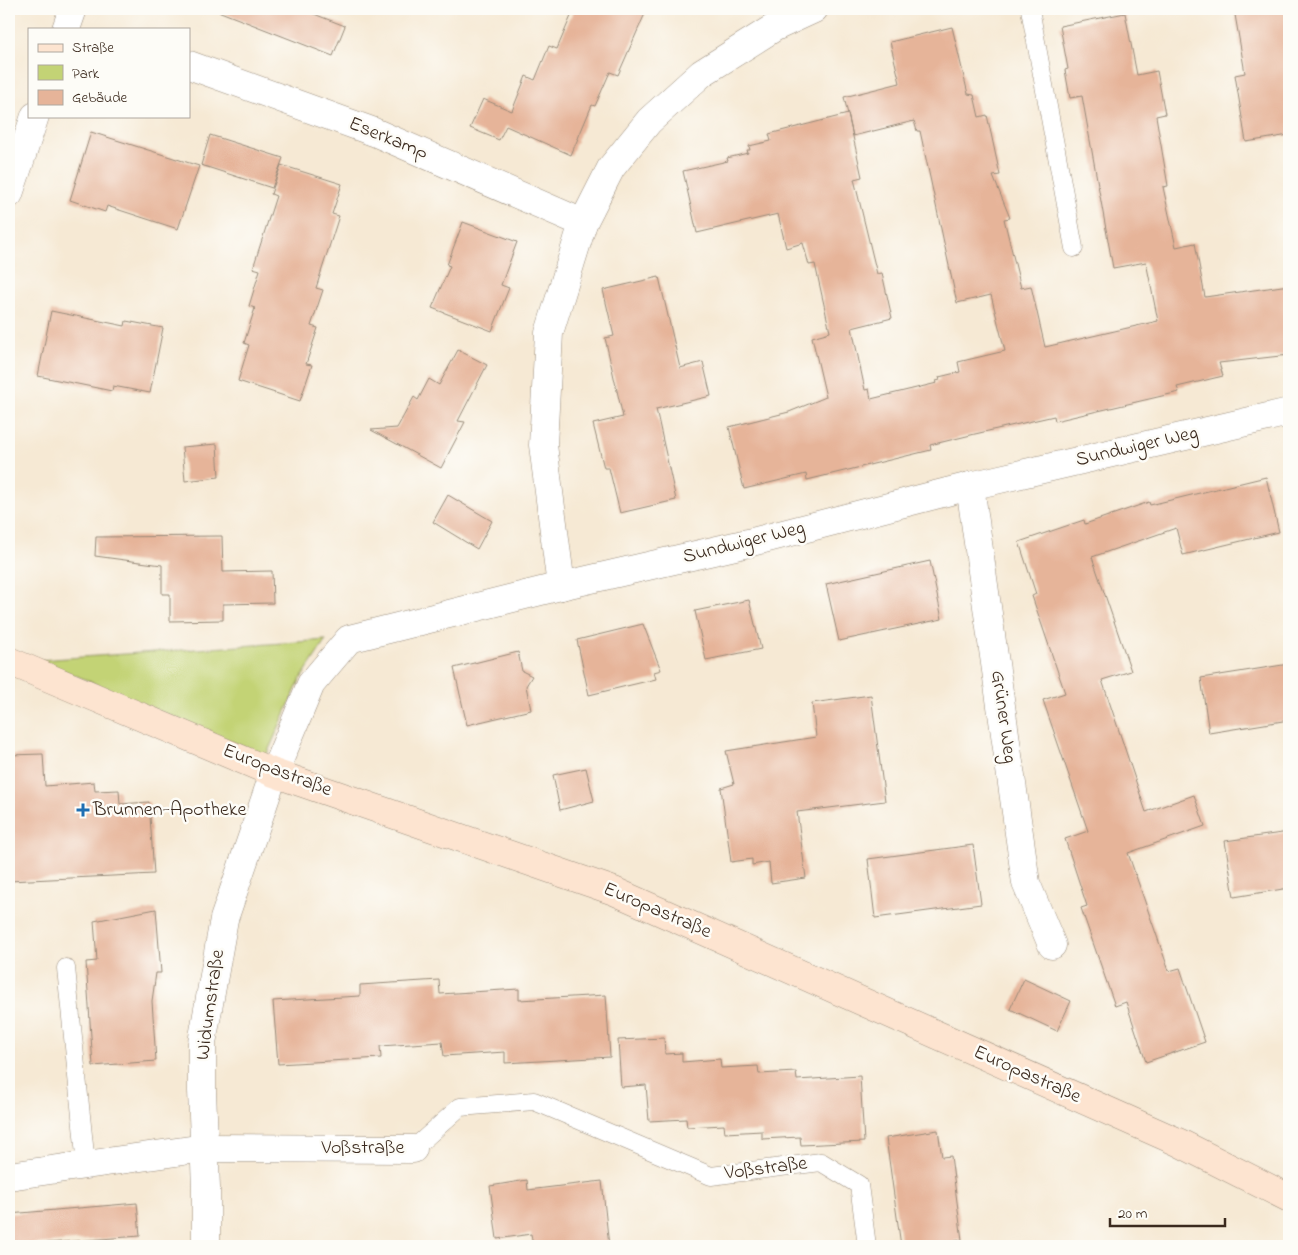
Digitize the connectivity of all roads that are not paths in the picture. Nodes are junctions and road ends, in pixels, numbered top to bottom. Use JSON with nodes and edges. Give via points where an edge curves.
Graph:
{"nodes":[{"id":1,"x":814,"y":9,"type":"edge"},
{"id":2,"x":1030,"y":9,"type":"edge"},
{"id":3,"x":771,"y":18,"type":"edge"},
{"id":4,"x":190,"y":65,"type":"edge"},
{"id":5,"x":35,"y":118,"type":"edge"},
{"id":6,"x":9,"y":194,"type":"edge"},
{"id":7,"x":583,"y":223,"type":"junction"},
{"id":8,"x":1074,"y":248,"type":"dead end"},
{"id":9,"x":1289,"y":412,"type":"edge"},
{"id":10,"x":970,"y":486,"type":"junction"},
{"id":11,"x":561,"y":586,"type":"junction"},
{"id":12,"x":9,"y":661,"type":"edge"},
{"id":13,"x":274,"y":773,"type":"junction"},
{"id":14,"x":1052,"y":945,"type":"dead end"},
{"id":15,"x":66,"y":968,"type":"dead end"},
{"id":16,"x":204,"y":1148,"type":"junction"},
{"id":17,"x":413,"y":1148,"type":"joint"},
{"id":18,"x":86,"y":1165,"type":"junction"},
{"id":19,"x":9,"y":1176,"type":"edge"},
{"id":20,"x":1289,"y":1198,"type":"edge"},
{"id":21,"x":206,"y":1246,"type":"edge"},
{"id":22,"x":867,"y":1246,"type":"edge"}],
"edges":[{"from":1,"to":3,"type":"street"},
{"from":2,"to":8,"type":"lane"},
{"from":3,"to":7,"type":"street","via":[[649,121],[611,168]]},
{"from":4,"to":7,"type":"street","name":"Eserkamp","via":[[374,132]]},
{"from":5,"to":6,"type":"street"},
{"from":7,"to":11,"type":"street","via":[[549,333],[543,445]]},
{"from":9,"to":10,"type":"street","name":"Sundwiger Weg"},
{"from":10,"to":11,"type":"street","name":"Sundwiger Weg","via":[[748,543]]},
{"from":10,"to":14,"type":"street","name":"Grüner Weg","via":[[1026,883]]},
{"from":11,"to":13,"type":"street","name":"Sundwiger Weg","via":[[349,639],[312,684]]},
{"from":12,"to":13,"type":"street","name":"Europastraße"},
{"from":13,"to":16,"type":"street","name":"Widumstraße","via":[[224,919],[202,1043]]},
{"from":13,"to":20,"type":"street","name":"Europastraße","via":[[614,891],[1178,1142]]},
{"from":15,"to":18,"type":"lane"},
{"from":16,"to":17,"type":"street","name":"Voßstraße"},
{"from":16,"to":18,"type":"street","name":"Voßstraße"},
{"from":16,"to":21,"type":"street","name":"Widumstraße"},
{"from":17,"to":22,"type":"lane","name":"Voßstraße","via":[[460,1107],[534,1101],[711,1176],[821,1162],[859,1185]]},
{"from":18,"to":19,"type":"street","name":"Voßstraße"}]}
